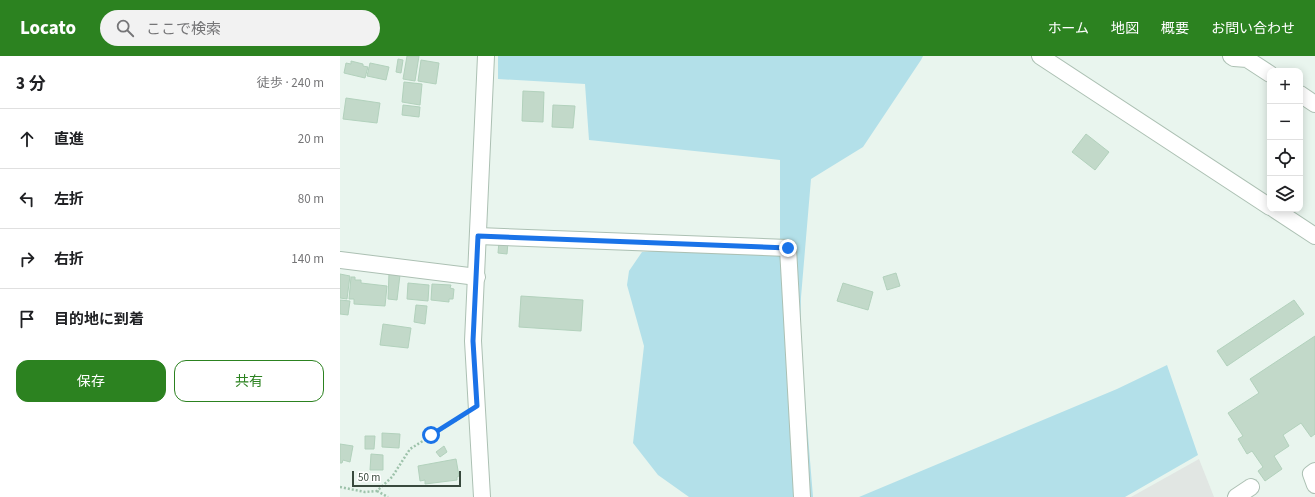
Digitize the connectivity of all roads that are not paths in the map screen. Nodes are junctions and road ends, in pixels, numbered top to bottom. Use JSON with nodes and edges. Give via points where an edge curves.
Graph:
{"nodes":[{"id":1,"x":486,"y":56,"type":"edge"},
{"id":2,"x":1040,"y":56,"type":"edge"},
{"id":3,"x":1231,"y":56,"type":"edge"},
{"id":4,"x":1267,"y":72,"type":"edge"},
{"id":5,"x":1303,"y":96,"type":"edge"},
{"id":6,"x":1315,"y":104,"type":"edge"},
{"id":7,"x":1267,"y":205,"type":"edge"},
{"id":8,"x":1279,"y":212,"type":"edge"},
{"id":9,"x":478,"y":236,"type":"junction"},
{"id":10,"x":1315,"y":236,"type":"edge"},
{"id":11,"x":340,"y":260,"type":"edge"},
{"id":12,"x":477,"y":277,"type":"junction"},
{"id":13,"x":1315,"y":471,"type":"edge"},
{"id":14,"x":1315,"y":485,"type":"edge"},
{"id":15,"x":1251,"y":487,"type":"dead end"},
{"id":16,"x":482,"y":497,"type":"edge"},
{"id":17,"x":802,"y":497,"type":"edge"},
{"id":18,"x":1236,"y":497,"type":"edge"}],
"edges":[{"from":1,"to":9,"type":"street"},
{"from":2,"to":7,"type":"street"},
{"from":3,"to":4,"type":"street","via":[[1247,59]]},
{"from":5,"to":6,"type":"street"},
{"from":8,"to":10,"type":"street"},
{"from":9,"to":12,"type":"street"},
{"from":9,"to":17,"type":"street","via":[[788,248]]},
{"from":11,"to":12,"type":"street"},
{"from":12,"to":16,"type":"street","via":[[473,341]]},
{"from":13,"to":14,"type":"street","via":[[1310,474]]},
{"from":15,"to":18,"type":"street"}]}
